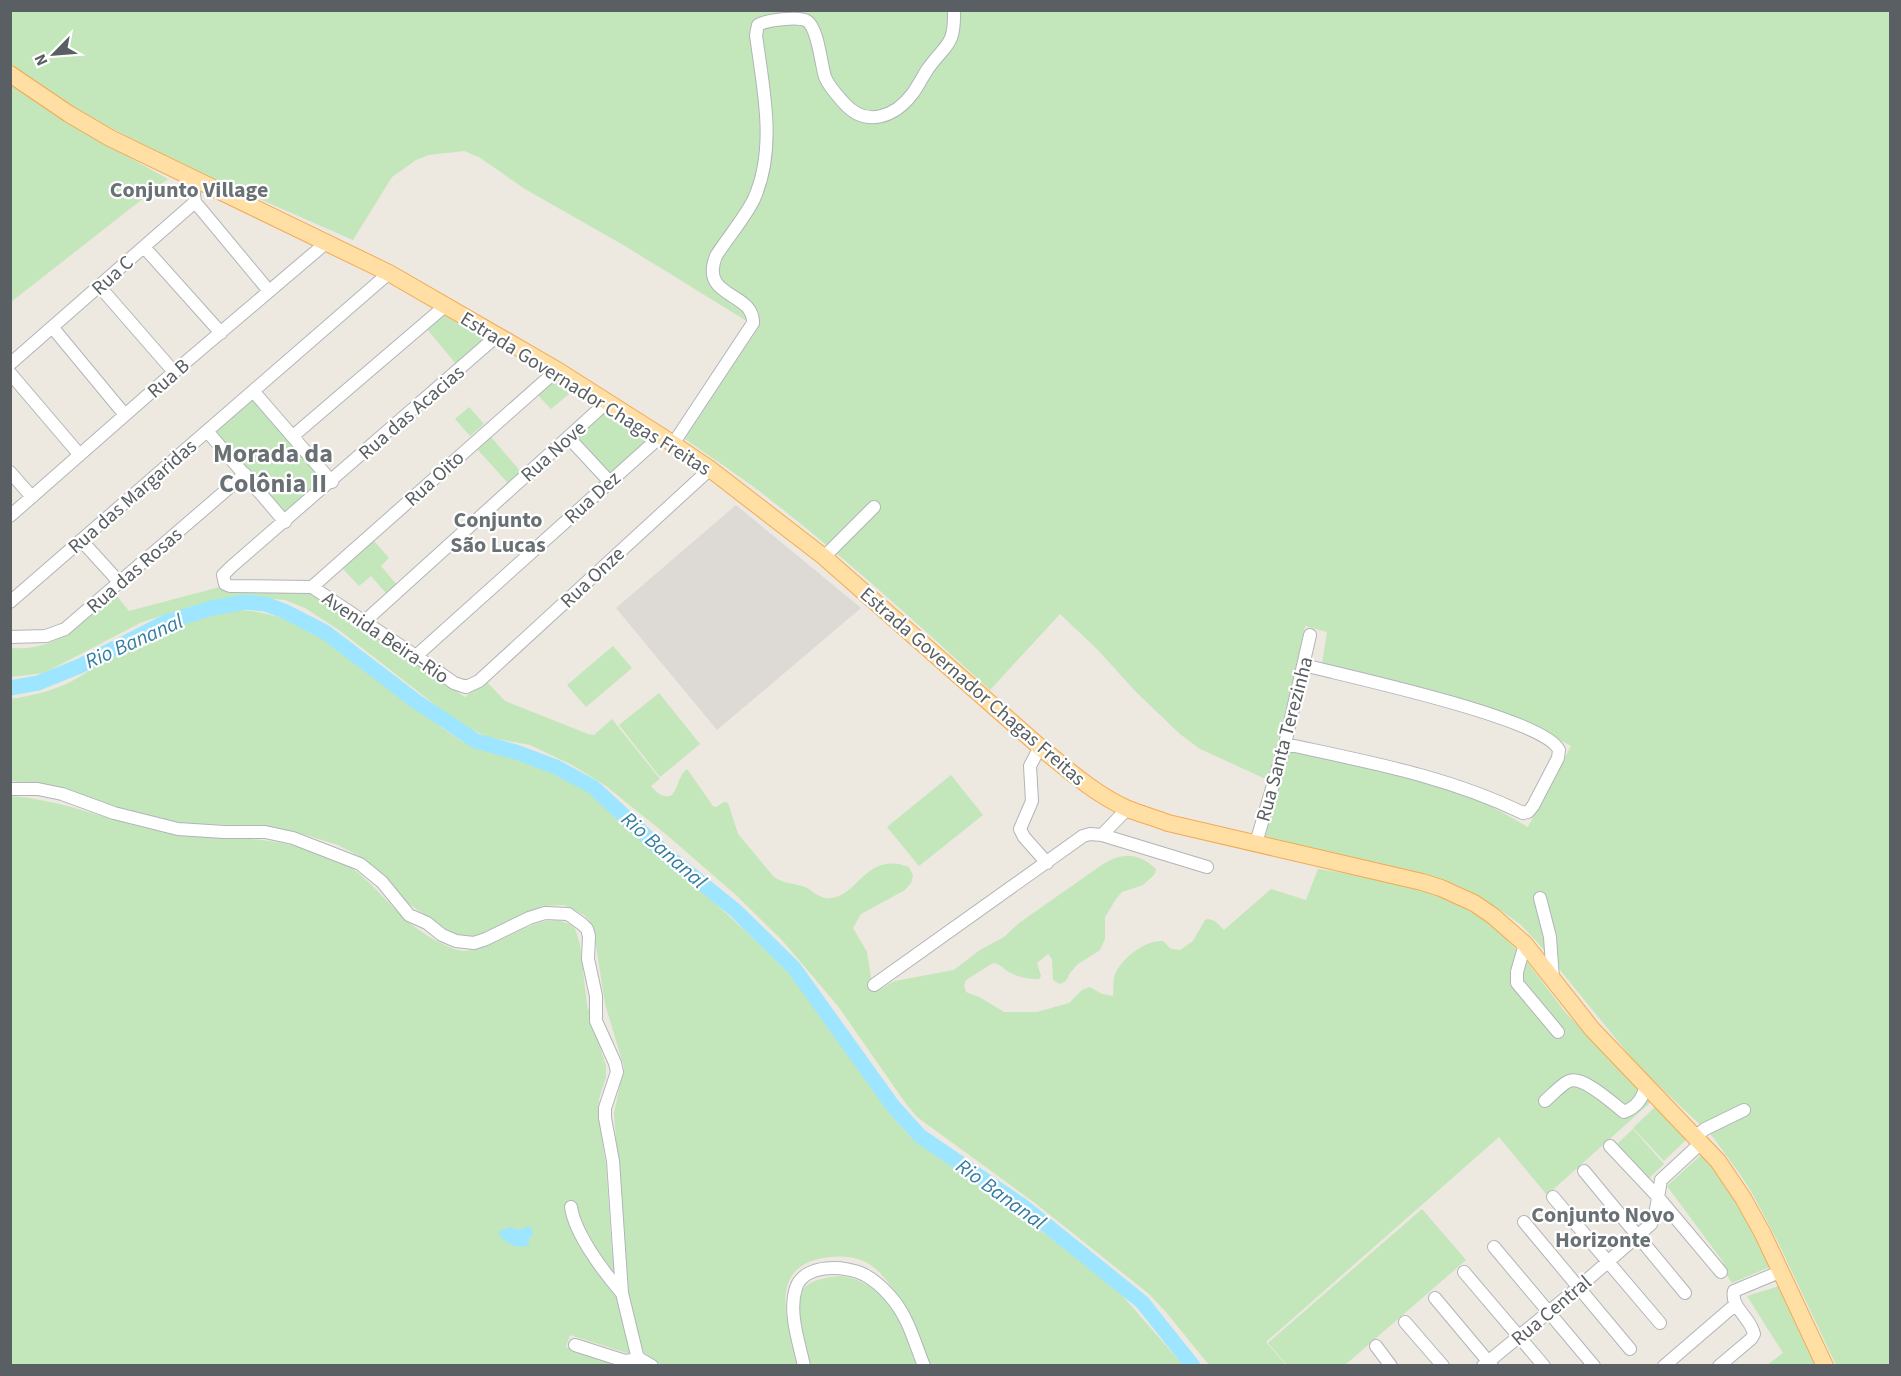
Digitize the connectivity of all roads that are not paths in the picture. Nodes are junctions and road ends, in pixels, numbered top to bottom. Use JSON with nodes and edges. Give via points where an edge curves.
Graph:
{"nodes":[{"id":1,"x":954,"y":10,"type":"edge"},
{"id":2,"x":10,"y":74,"type":"edge"},
{"id":3,"x":192,"y":178,"type":"junction"},
{"id":4,"x":218,"y":189,"type":"junction"},
{"id":5,"x":195,"y":201,"type":"junction"},
{"id":6,"x":327,"y":242,"type":"junction"},
{"id":7,"x":144,"y":247,"type":"junction"},
{"id":8,"x":389,"y":273,"type":"junction"},
{"id":9,"x":100,"y":286,"type":"junction"},
{"id":10,"x":269,"y":291,"type":"junction"},
{"id":11,"x":445,"y":306,"type":"junction"},
{"id":12,"x":53,"y":328,"type":"junction"},
{"id":13,"x":221,"y":333,"type":"junction"},
{"id":14,"x":498,"y":335,"type":"junction"},
{"id":15,"x":10,"y":364,"type":"edge"},
{"id":16,"x":557,"y":370,"type":"junction"},
{"id":17,"x":174,"y":372,"type":"junction"},
{"id":18,"x":10,"y":373,"type":"edge"},
{"id":19,"x":254,"y":392,"type":"junction"},
{"id":20,"x":607,"y":402,"type":"junction"},
{"id":21,"x":125,"y":415,"type":"junction"},
{"id":22,"x":207,"y":431,"type":"junction"},
{"id":23,"x":293,"y":436,"type":"junction"},
{"id":24,"x":569,"y":438,"type":"junction"},
{"id":25,"x":667,"y":440,"type":"junction"},
{"id":26,"x":79,"y":454,"type":"junction"},
{"id":27,"x":710,"y":469,"type":"junction"},
{"id":28,"x":10,"y":472,"type":"edge"},
{"id":29,"x":244,"y":474,"type":"junction"},
{"id":30,"x":609,"y":481,"type":"junction"},
{"id":31,"x":332,"y":482,"type":"junction"},
{"id":32,"x":32,"y":497,"type":"junction"},
{"id":33,"x":874,"y":507,"type":"dead end"},
{"id":34,"x":10,"y":516,"type":"edge"},
{"id":35,"x":285,"y":522,"type":"junction"},
{"id":36,"x":81,"y":540,"type":"junction"},
{"id":37,"x":824,"y":557,"type":"junction"},
{"id":38,"x":120,"y":583,"type":"junction"},
{"id":39,"x":227,"y":586,"type":"joint"},
{"id":40,"x":312,"y":587,"type":"junction"},
{"id":41,"x":10,"y":602,"type":"edge"},
{"id":42,"x":365,"y":621,"type":"junction"},
{"id":43,"x":1310,"y":635,"type":"dead end"},
{"id":44,"x":10,"y":637,"type":"edge"},
{"id":45,"x":416,"y":656,"type":"junction"},
{"id":46,"x":1304,"y":665,"type":"junction"},
{"id":47,"x":473,"y":685,"type":"joint"},
{"id":48,"x":1286,"y":744,"type":"junction"},
{"id":49,"x":1040,"y":747,"type":"junction"},
{"id":50,"x":10,"y":789,"type":"edge"},
{"id":51,"x":1128,"y":808,"type":"junction"},
{"id":52,"x":1102,"y":835,"type":"junction"},
{"id":53,"x":1257,"y":843,"type":"junction"},
{"id":54,"x":1047,"y":863,"type":"junction"},
{"id":55,"x":1207,"y":867,"type":"dead end"},
{"id":56,"x":1540,"y":898,"type":"dead end"},
{"id":57,"x":1525,"y":944,"type":"junction"},
{"id":58,"x":1553,"y":980,"type":"junction"},
{"id":59,"x":874,"y":985,"type":"dead end"},
{"id":60,"x":1558,"y":1032,"type":"dead end"},
{"id":61,"x":1646,"y":1086,"type":"junction"},
{"id":62,"x":1545,"y":1101,"type":"dead end"},
{"id":63,"x":1744,"y":1110,"type":"dead end"},
{"id":64,"x":1698,"y":1140,"type":"junction"},
{"id":65,"x":1610,"y":1146,"type":"dead end"},
{"id":66,"x":1584,"y":1171,"type":"dead end"},
{"id":67,"x":1552,"y":1197,"type":"dead end"},
{"id":68,"x":1658,"y":1197,"type":"junction"},
{"id":69,"x":571,"y":1207,"type":"dead end"},
{"id":70,"x":1524,"y":1222,"type":"dead end"},
{"id":71,"x":1638,"y":1235,"type":"junction"},
{"id":72,"x":1494,"y":1247,"type":"dead end"},
{"id":73,"x":1608,"y":1262,"type":"junction"},
{"id":74,"x":1782,"y":1271,"type":"junction"},
{"id":75,"x":1464,"y":1272,"type":"dead end"},
{"id":76,"x":1721,"y":1272,"type":"dead end"},
{"id":77,"x":1579,"y":1287,"type":"junction"},
{"id":78,"x":622,"y":1293,"type":"junction"},
{"id":79,"x":1685,"y":1293,"type":"dead end"},
{"id":80,"x":1435,"y":1298,"type":"dead end"},
{"id":81,"x":1736,"y":1304,"type":"junction"},
{"id":82,"x":1549,"y":1311,"type":"junction"},
{"id":83,"x":1405,"y":1322,"type":"dead end"},
{"id":84,"x":1660,"y":1323,"type":"dead end"},
{"id":85,"x":1519,"y":1336,"type":"junction"},
{"id":86,"x":575,"y":1345,"type":"dead end"},
{"id":87,"x":1376,"y":1346,"type":"dead end"},
{"id":88,"x":1630,"y":1349,"type":"dead end"},
{"id":89,"x":646,"y":1362,"type":"edge"},
{"id":90,"x":1488,"y":1364,"type":"edge"},
{"id":91,"x":804,"y":1365,"type":"edge"},
{"id":92,"x":924,"y":1365,"type":"edge"},
{"id":93,"x":1391,"y":1365,"type":"edge"},
{"id":94,"x":1443,"y":1365,"type":"edge"},
{"id":95,"x":1544,"y":1365,"type":"edge"},
{"id":96,"x":1594,"y":1365,"type":"edge"},
{"id":97,"x":1665,"y":1365,"type":"edge"},
{"id":98,"x":1719,"y":1365,"type":"edge"},
{"id":99,"x":1825,"y":1365,"type":"edge"}],
"edges":[{"from":1,"to":25,"type":"street","name":"Rua Dez","via":[[952,38],[912,94],[892,113],[880,118],[854,113],[835,93],[825,76],[810,24],[786,20],[758,25],[766,155],[754,198],[712,265],[720,288],[748,307],[753,323]]},
{"from":2,"to":3,"type":"main road","name":"Estrada Governador Chagas Freitas","via":[[79,120]]},
{"from":3,"to":4,"type":"main road","name":"Estrada Governador Chagas Freitas"},
{"from":3,"to":5,"type":"street"},
{"from":4,"to":5,"type":"street","name":"Rua C"},
{"from":4,"to":6,"type":"main road","name":"Estrada Governador Chagas Freitas"},
{"from":5,"to":7,"type":"street","name":"Rua C"},
{"from":5,"to":10,"type":"street"},
{"from":6,"to":8,"type":"main road","name":"Estrada Governador Chagas Freitas"},
{"from":6,"to":10,"type":"street","name":"Rua B"},
{"from":7,"to":9,"type":"street","name":"Rua C"},
{"from":7,"to":13,"type":"street"},
{"from":8,"to":11,"type":"main road","name":"Estrada Governador Chagas Freitas"},
{"from":8,"to":19,"type":"street","name":"Rua das Margaridas"},
{"from":9,"to":12,"type":"street","name":"Rua C"},
{"from":9,"to":17,"type":"street"},
{"from":10,"to":13,"type":"street","name":"Rua B"},
{"from":11,"to":14,"type":"main road","name":"Estrada Governador Chagas Freitas"},
{"from":11,"to":23,"type":"street"},
{"from":12,"to":15,"type":"street","name":"Rua C"},
{"from":12,"to":21,"type":"street"},
{"from":13,"to":17,"type":"street","name":"Rua B"},
{"from":14,"to":16,"type":"main road","name":"Estrada Governador Chagas Freitas"},
{"from":14,"to":31,"type":"street","name":"Rua das Acacias"},
{"from":16,"to":20,"type":"main road","name":"Estrada Governador Chagas Freitas"},
{"from":16,"to":40,"type":"street","name":"Rua Oito"},
{"from":17,"to":21,"type":"street","name":"Rua B"},
{"from":18,"to":26,"type":"street"},
{"from":19,"to":22,"type":"street","name":"Rua das Margaridas"},
{"from":19,"to":23,"type":"street"},
{"from":20,"to":24,"type":"street","name":"Rua Nove"},
{"from":20,"to":25,"type":"main road","name":"Estrada Governador Chagas Freitas"},
{"from":21,"to":26,"type":"street","name":"Rua B"},
{"from":22,"to":29,"type":"street"},
{"from":22,"to":36,"type":"street","name":"Rua das Margaridas"},
{"from":23,"to":31,"type":"street"},
{"from":24,"to":30,"type":"street"},
{"from":24,"to":42,"type":"street","name":"Rua Nove"},
{"from":25,"to":27,"type":"main road","name":"Estrada Governador Chagas Freitas"},
{"from":25,"to":30,"type":"street","name":"Rua Dez"},
{"from":26,"to":32,"type":"street","name":"Rua B"},
{"from":27,"to":37,"type":"main road","name":"Estrada Governador Chagas Freitas"},
{"from":27,"to":47,"type":"street","name":"Rua Onze"},
{"from":28,"to":32,"type":"street"},
{"from":29,"to":35,"type":"street"},
{"from":29,"to":38,"type":"street","name":"Rua das Rosas"},
{"from":30,"to":45,"type":"street","name":"Rua Dez"},
{"from":31,"to":35,"type":"street","name":"Rua das Acacias"},
{"from":32,"to":34,"type":"street","name":"Rua B"},
{"from":33,"to":37,"type":"street"},
{"from":35,"to":39,"type":"street","name":"Rua das Acacias","via":[[224,574]]},
{"from":36,"to":38,"type":"street"},
{"from":36,"to":41,"type":"street","name":"Rua das Margaridas"},
{"from":37,"to":49,"type":"main road","name":"Estrada Governador Chagas Freitas"},
{"from":38,"to":44,"type":"street","name":"Rua das Rosas","via":[[59,633]]},
{"from":39,"to":40,"type":"street","name":"Avenida Beira-Rio"},
{"from":40,"to":42,"type":"street","name":"Avenida Beira-Rio"},
{"from":42,"to":45,"type":"street","name":"Avenida Beira-Rio"},
{"from":43,"to":46,"type":"street","name":"Rua Santa Terezinha"},
{"from":45,"to":47,"type":"street","name":"Avenida Beira-Rio","via":[[454,683]]},
{"from":46,"to":48,"type":"street","name":"Rua Santa Terezinha"},
{"from":46,"to":48,"type":"street","via":[[1489,713],[1551,740],[1559,750],[1558,758],[1533,806],[1523,813],[1437,779]]},
{"from":48,"to":53,"type":"street","name":"Rua Santa Terezinha"},
{"from":49,"to":51,"type":"main road","name":"Estrada Governador Chagas Freitas","via":[[1089,787]]},
{"from":49,"to":54,"type":"street","via":[[1030,766],[1032,801],[1020,829]]},
{"from":50,"to":78,"type":"street","via":[[62,794],[114,813],[178,829],[265,832],[292,838],[360,864],[382,882],[409,915],[456,941],[474,943],[545,913],[568,914],[582,924],[589,936],[596,1021],[617,1072],[605,1108],[613,1161]]},
{"from":51,"to":52,"type":"street"},
{"from":51,"to":53,"type":"main road","name":"Estrada Governador Chagas Freitas","via":[[1168,823]]},
{"from":52,"to":54,"type":"street","via":[[1090,834],[1075,840]]},
{"from":52,"to":55,"type":"street"},
{"from":53,"to":57,"type":"main road","name":"Estrada Governador Chagas Freitas","via":[[1441,888],[1493,916]]},
{"from":54,"to":59,"type":"street"},
{"from":56,"to":58,"type":"street","via":[[1550,937]]},
{"from":57,"to":58,"type":"main road","name":"Estrada Governador Chagas Freitas"},
{"from":57,"to":60,"type":"street","via":[[1517,983]]},
{"from":58,"to":61,"type":"main road","name":"Estrada Governador Chagas Freitas","via":[[1578,1014]]},
{"from":61,"to":62,"type":"street","via":[[1634,1108],[1624,1112],[1578,1080],[1568,1080]]},
{"from":61,"to":64,"type":"main road","name":"Estrada Governador Chagas Freitas"},
{"from":63,"to":64,"type":"street","name":"Rua Central","via":[[1705,1129]]},
{"from":64,"to":68,"type":"street","name":"Rua Central","via":[[1663,1178]]},
{"from":64,"to":74,"type":"main road","name":"Estrada Governador Chagas Freitas","via":[[1743,1198]]},
{"from":65,"to":68,"type":"street"},
{"from":66,"to":71,"type":"street"},
{"from":67,"to":73,"type":"street"},
{"from":68,"to":71,"type":"street","name":"Rua Central","via":[[1653,1221]]},
{"from":68,"to":76,"type":"street"},
{"from":69,"to":78,"type":"street","via":[[598,1263]]},
{"from":70,"to":77,"type":"street"},
{"from":71,"to":73,"type":"street","name":"Rua Central"},
{"from":71,"to":79,"type":"street"},
{"from":72,"to":82,"type":"street"},
{"from":73,"to":77,"type":"street","name":"Rua Central"},
{"from":73,"to":84,"type":"street"},
{"from":74,"to":81,"type":"street","via":[[1737,1288],[1733,1294]]},
{"from":74,"to":99,"type":"main road","name":"Estrada Governador Chagas Freitas"},
{"from":75,"to":85,"type":"street"},
{"from":77,"to":82,"type":"street","name":"Rua Central"},
{"from":77,"to":88,"type":"street"},
{"from":78,"to":89,"type":"street","via":[[634,1346]]},
{"from":80,"to":90,"type":"street"},
{"from":81,"to":97,"type":"street"},
{"from":81,"to":98,"type":"street","via":[[1754,1334]]},
{"from":82,"to":85,"type":"street","name":"Rua Central"},
{"from":82,"to":96,"type":"street"},
{"from":83,"to":94,"type":"street"},
{"from":85,"to":90,"type":"street","name":"Rua Central"},
{"from":85,"to":95,"type":"street"},
{"from":86,"to":89,"type":"street","via":[[625,1361]]},
{"from":87,"to":93,"type":"street"},
{"from":91,"to":92,"type":"street","via":[[794,1314],[796,1288],[810,1273],[836,1269],[864,1274],[891,1296]]}]}
